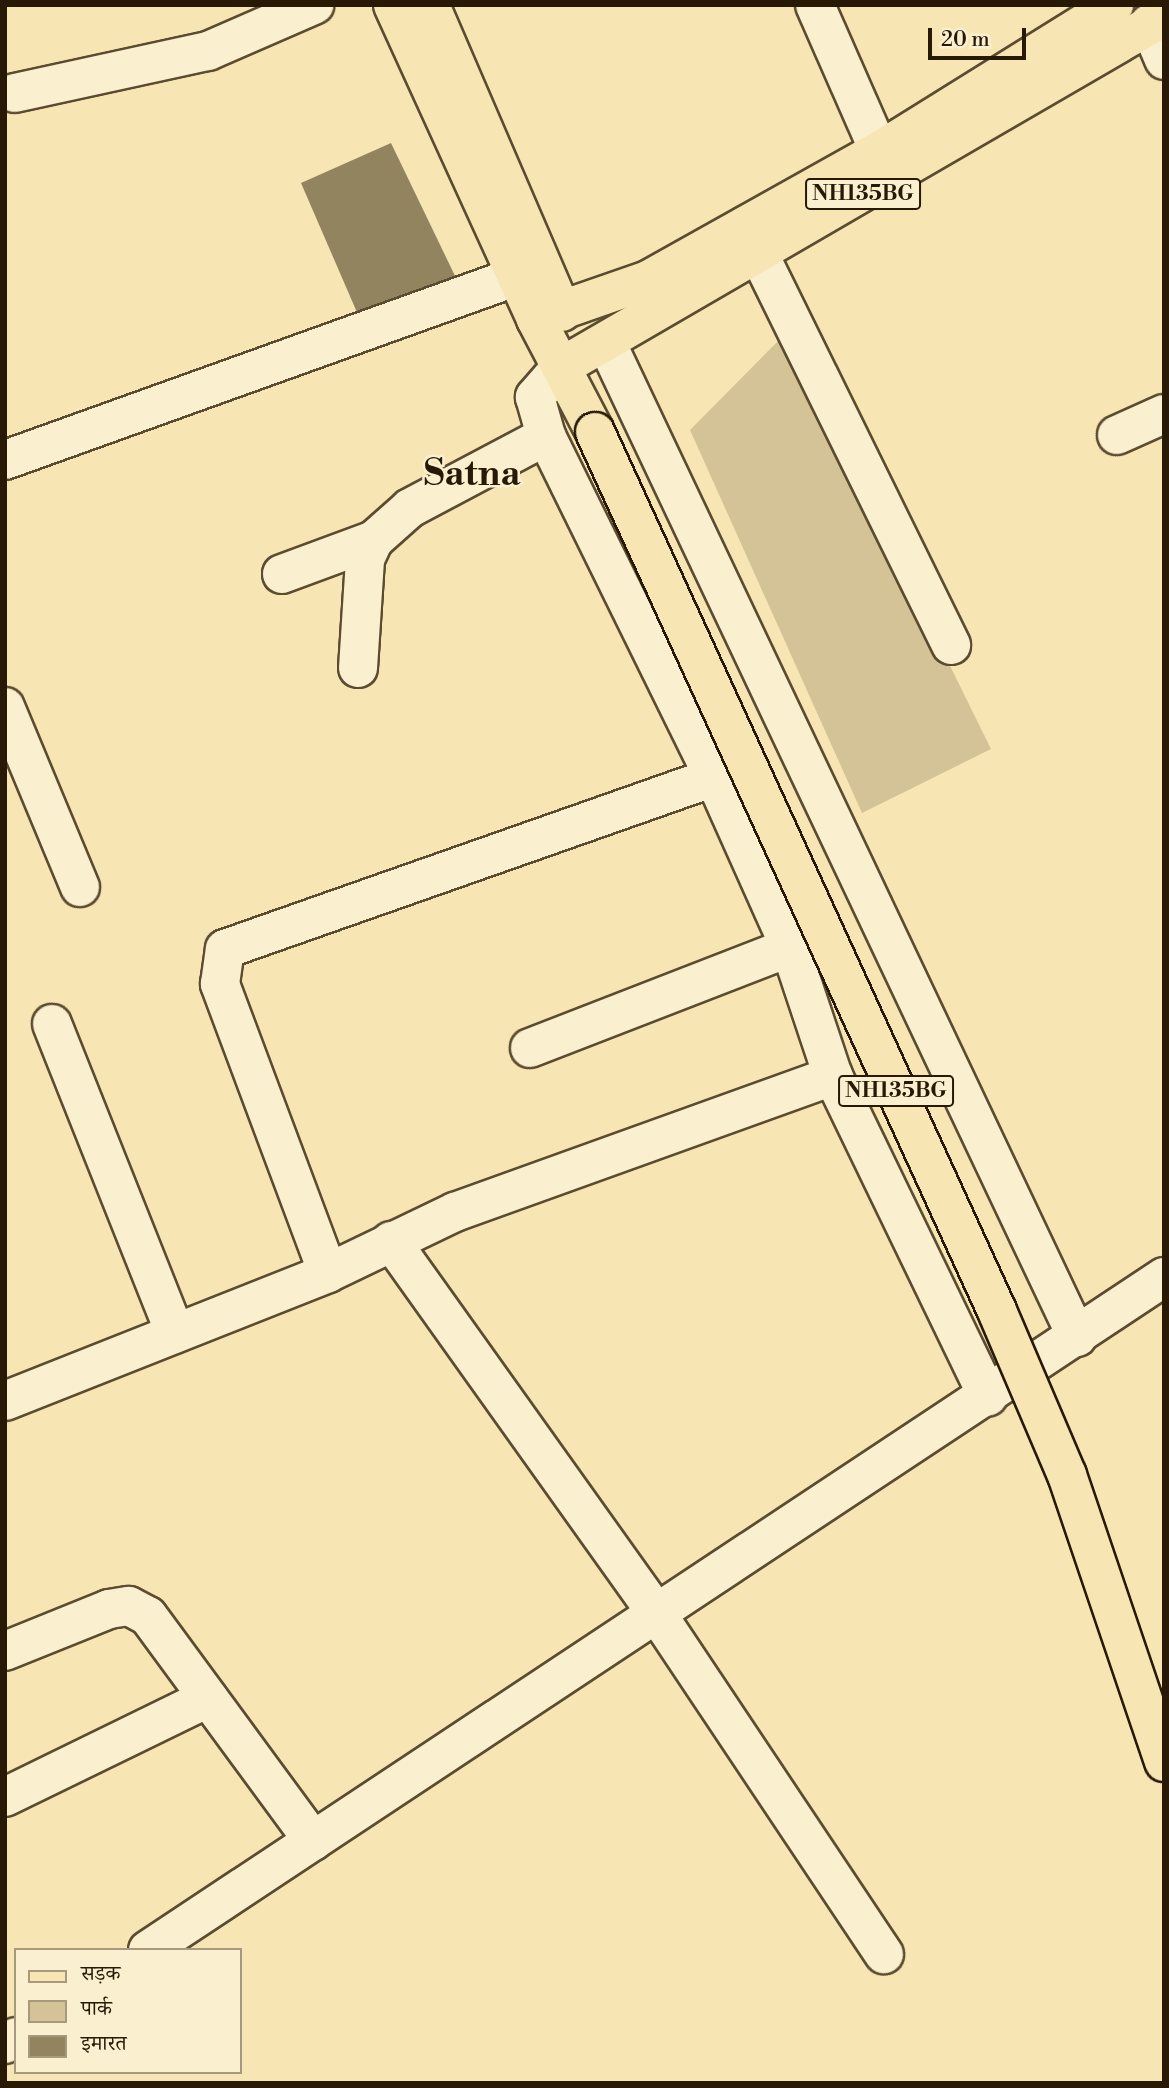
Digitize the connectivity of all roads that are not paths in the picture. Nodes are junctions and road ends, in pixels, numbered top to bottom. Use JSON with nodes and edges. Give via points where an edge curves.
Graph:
{"nodes":[{"id":1,"x":314,"y":5,"type":"edge"},
{"id":2,"x":393,"y":5,"type":"edge"},
{"id":3,"x":430,"y":5,"type":"edge"},
{"id":4,"x":815,"y":5,"type":"edge"},
{"id":5,"x":1114,"y":5,"type":"edge"},
{"id":6,"x":1157,"y":21,"type":"edge"},
{"id":7,"x":1164,"y":60,"type":"edge"},
{"id":8,"x":15,"y":93,"type":"dead end"},
{"id":9,"x":879,"y":151,"type":"junction"},
{"id":10,"x":752,"y":239,"type":"junction"},
{"id":11,"x":512,"y":278,"type":"junction"},
{"id":12,"x":549,"y":315,"type":"junction"},
{"id":13,"x":583,"y":355,"type":"junction"},
{"id":14,"x":1164,"y":414,"type":"edge"},
{"id":15,"x":1117,"y":435,"type":"dead end"},
{"id":16,"x":546,"y":436,"type":"junction"},
{"id":17,"x":5,"y":460,"type":"edge"},
{"id":18,"x":374,"y":540,"type":"junction"},
{"id":19,"x":282,"y":574,"type":"dead end"},
{"id":20,"x":951,"y":645,"type":"dead end"},
{"id":21,"x":358,"y":668,"type":"dead end"},
{"id":22,"x":7,"y":717,"type":"edge"},
{"id":23,"x":714,"y":777,"type":"junction"},
{"id":24,"x":80,"y":887,"type":"dead end"},
{"id":25,"x":790,"y":947,"type":"junction"},
{"id":26,"x":52,"y":1024,"type":"dead end"},
{"id":27,"x":530,"y":1048,"type":"dead end"},
{"id":28,"x":834,"y":1076,"type":"junction"},
{"id":29,"x":391,"y":1241,"type":"junction"},
{"id":30,"x":328,"y":1273,"type":"junction"},
{"id":31,"x":1164,"y":1277,"type":"edge"},
{"id":32,"x":175,"y":1333,"type":"junction"},
{"id":33,"x":1077,"y":1337,"type":"junction"},
{"id":34,"x":988,"y":1395,"type":"junction"},
{"id":35,"x":5,"y":1401,"type":"edge"},
{"id":36,"x":657,"y":1614,"type":"junction"},
{"id":37,"x":5,"y":1651,"type":"edge"},
{"id":38,"x":208,"y":1698,"type":"junction"},
{"id":39,"x":1164,"y":1762,"type":"edge"},
{"id":40,"x":5,"y":1797,"type":"edge"},
{"id":41,"x":313,"y":1842,"type":"junction"},
{"id":42,"x":151,"y":1948,"type":"edge"},
{"id":43,"x":884,"y":1954,"type":"dead end"}],
"edges":[{"from":1,"to":8,"type":"street","via":[[208,51]]},
{"from":2,"to":11,"type":"main road"},
{"from":3,"to":12,"type":"main road"},
{"from":4,"to":9,"type":"street"},
{"from":5,"to":9,"type":"main road","number":"NH135BG"},
{"from":6,"to":7,"type":"street"},
{"from":6,"to":10,"type":"main road","number":"NH135BG"},
{"from":9,"to":10,"type":"main road","number":"NH135BG"},
{"from":10,"to":12,"type":"main road","number":"NH135BG"},
{"from":10,"to":13,"type":"main road","number":"NH135BG"},
{"from":10,"to":20,"type":"street"},
{"from":11,"to":12,"type":"main road"},
{"from":11,"to":17,"type":"street"},
{"from":12,"to":13,"type":"main road","number":"NH135BG"},
{"from":13,"to":16,"type":"street","via":[[535,397]]},
{"from":13,"to":33,"type":"street"},
{"from":13,"to":39,"type":"main road","number":"NH135BG","bridge":true,"via":[[591,422],[1067,1475]]},
{"from":14,"to":15,"type":"street"},
{"from":16,"to":18,"type":"street","via":[[410,508]]},
{"from":16,"to":23,"type":"street"},
{"from":18,"to":19,"type":"street"},
{"from":18,"to":21,"type":"street","via":[[365,559]]},
{"from":22,"to":24,"type":"street"},
{"from":23,"to":25,"type":"street"},
{"from":23,"to":30,"type":"street","via":[[225,949],[220,984]]},
{"from":25,"to":27,"type":"street"},
{"from":25,"to":28,"type":"street"},
{"from":26,"to":32,"type":"street"},
{"from":28,"to":29,"type":"street"},
{"from":28,"to":34,"type":"street"},
{"from":29,"to":30,"type":"street"},
{"from":29,"to":36,"type":"street"},
{"from":30,"to":32,"type":"street"},
{"from":31,"to":33,"type":"street"},
{"from":32,"to":35,"type":"street"},
{"from":33,"to":34,"type":"street"},
{"from":34,"to":36,"type":"street"},
{"from":36,"to":41,"type":"street"},
{"from":36,"to":43,"type":"street"},
{"from":37,"to":38,"type":"street","via":[[129,1606],[148,1616]]},
{"from":38,"to":40,"type":"street"},
{"from":38,"to":41,"type":"street"},
{"from":41,"to":42,"type":"street"}]}
